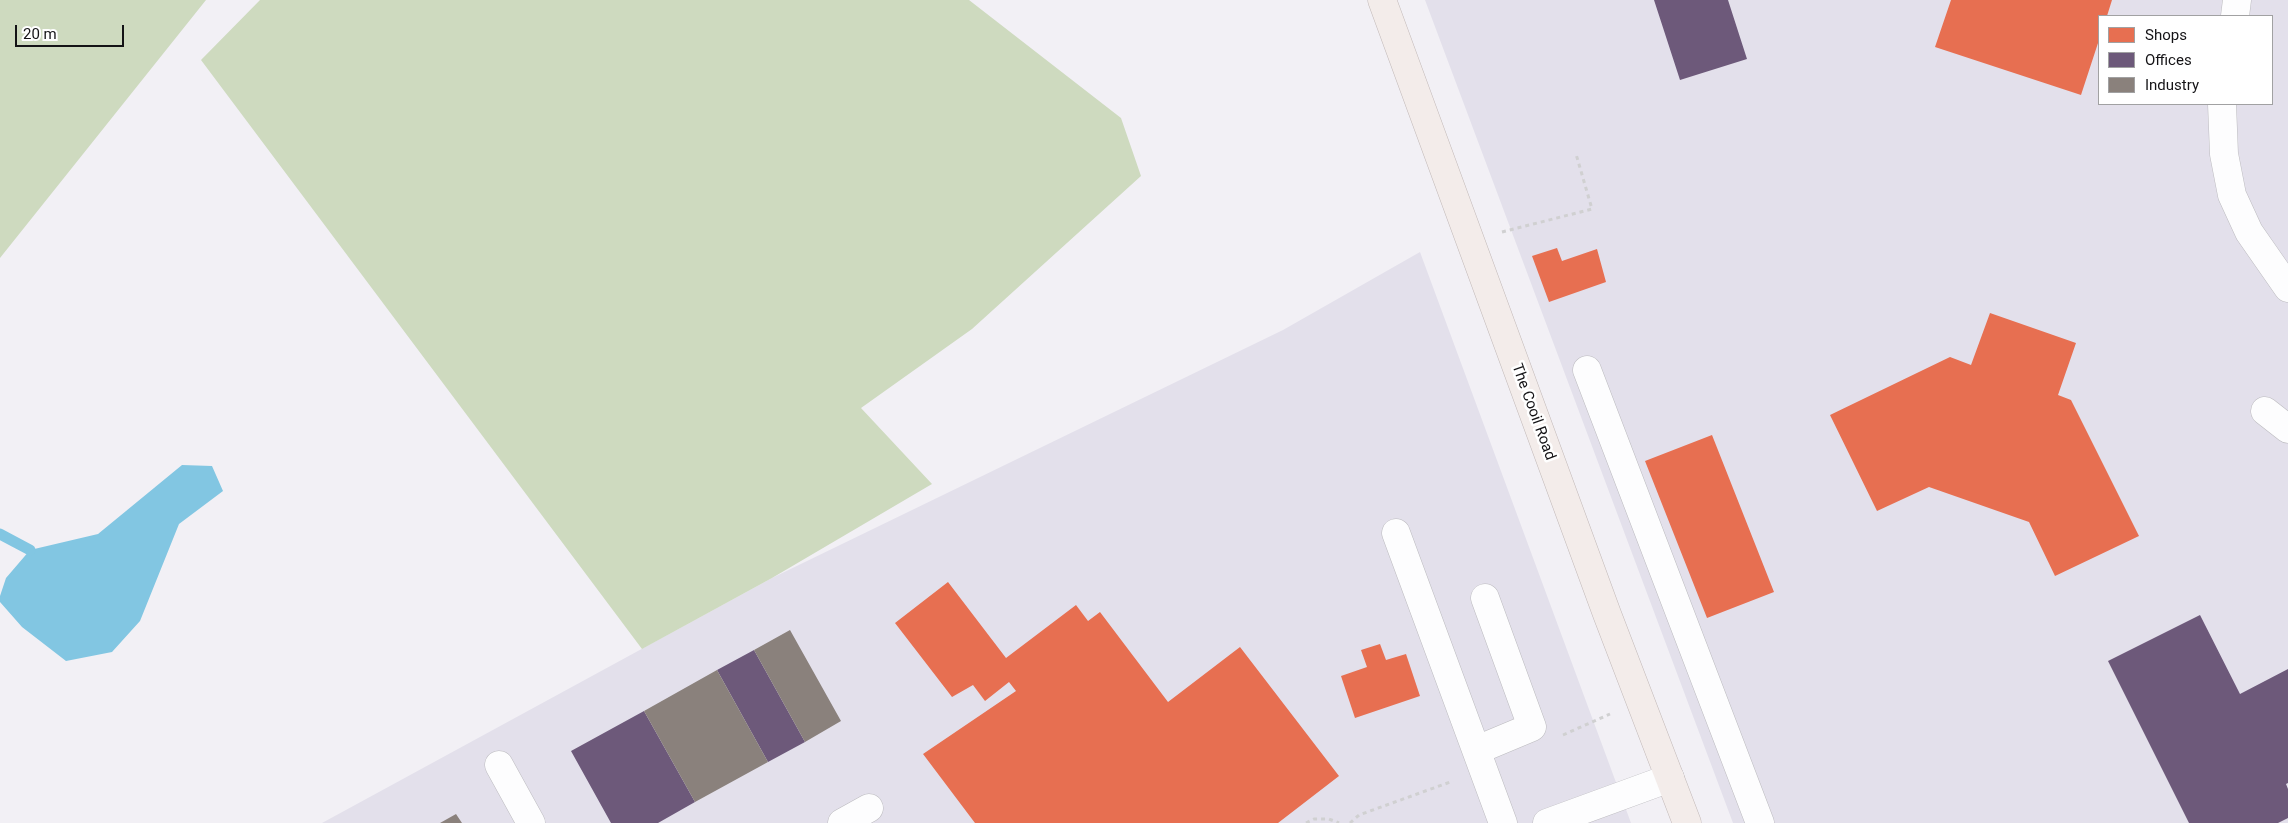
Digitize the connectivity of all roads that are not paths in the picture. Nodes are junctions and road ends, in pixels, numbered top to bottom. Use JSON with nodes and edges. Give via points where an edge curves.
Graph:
{"nodes":[{"id":1,"x":1382,"y":0,"type":"edge"},
{"id":2,"x":2237,"y":0,"type":"edge"},
{"id":3,"x":2235,"y":15,"type":"edge"},
{"id":4,"x":2222,"y":105,"type":"edge"},
{"id":5,"x":2288,"y":288,"type":"edge"},
{"id":6,"x":1587,"y":370,"type":"dead end"},
{"id":7,"x":2265,"y":411,"type":"dead end"},
{"id":8,"x":2288,"y":429,"type":"edge"},
{"id":9,"x":1396,"y":533,"type":"dead end"},
{"id":10,"x":1484,"y":598,"type":"dead end"},
{"id":11,"x":1477,"y":750,"type":"junction"},
{"id":12,"x":499,"y":765,"type":"dead end"},
{"id":13,"x":1670,"y":778,"type":"junction"},
{"id":14,"x":869,"y":808,"type":"dead end"},
{"id":15,"x":531,"y":823,"type":"edge"},
{"id":16,"x":842,"y":823,"type":"edge"},
{"id":17,"x":1503,"y":823,"type":"edge"},
{"id":18,"x":1547,"y":823,"type":"edge"},
{"id":19,"x":1687,"y":823,"type":"edge"},
{"id":20,"x":1760,"y":823,"type":"edge"}],
"edges":[{"from":1,"to":13,"type":"highway","name":"The Cooil Road","via":[[1603,605]]},
{"from":2,"to":3,"type":"street"},
{"from":4,"to":5,"type":"street","via":[[2224,154],[2232,195],[2249,232]]},
{"from":6,"to":20,"type":"street"},
{"from":7,"to":8,"type":"street"},
{"from":9,"to":11,"type":"street"},
{"from":10,"to":11,"type":"street","via":[[1532,727]]},
{"from":11,"to":17,"type":"street"},
{"from":12,"to":15,"type":"street"},
{"from":13,"to":18,"type":"street"},
{"from":13,"to":19,"type":"highway","name":"The Cooil Road"},
{"from":14,"to":16,"type":"street"}]}
